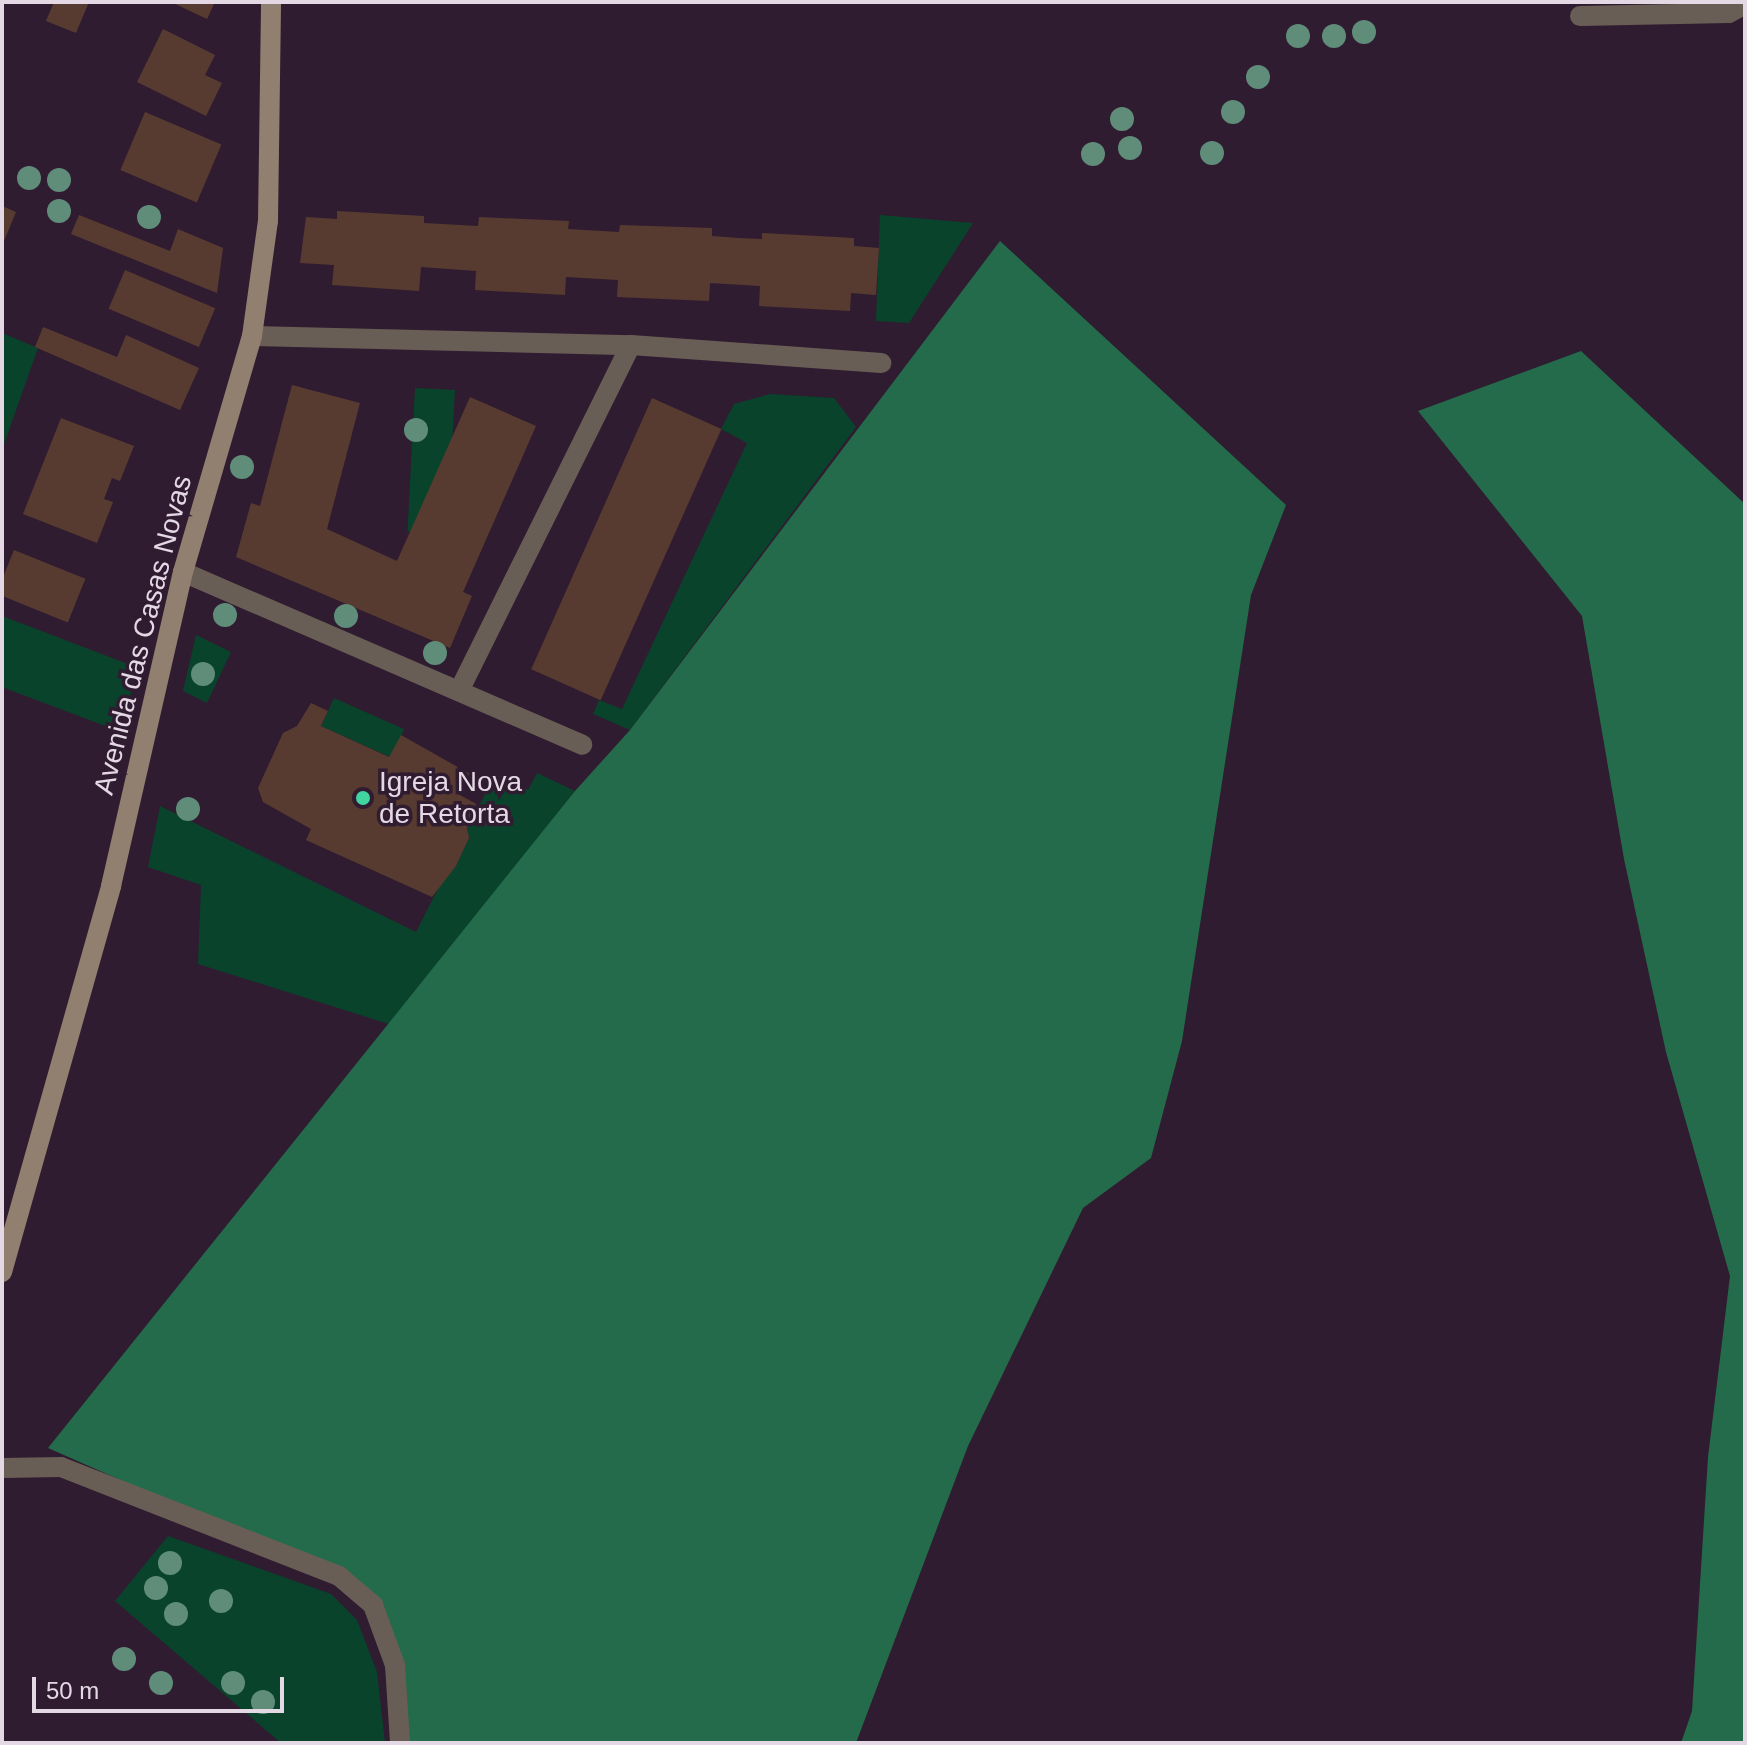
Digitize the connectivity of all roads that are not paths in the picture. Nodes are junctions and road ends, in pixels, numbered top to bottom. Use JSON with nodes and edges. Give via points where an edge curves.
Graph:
{"nodes":[{"id":1,"x":271,"y":2,"type":"edge"},
{"id":2,"x":1745,"y":4,"type":"edge"},
{"id":3,"x":1580,"y":16,"type":"dead end"},
{"id":4,"x":252,"y":336,"type":"junction"},
{"id":5,"x":631,"y":345,"type":"junction"},
{"id":6,"x":881,"y":363,"type":"dead end"},
{"id":7,"x":183,"y":572,"type":"junction"},
{"id":8,"x":459,"y":691,"type":"junction"},
{"id":9,"x":582,"y":745,"type":"dead end"},
{"id":10,"x":2,"y":1272,"type":"edge"},
{"id":11,"x":2,"y":1468,"type":"edge"},
{"id":12,"x":400,"y":1743,"type":"edge"}],
"edges":[{"from":1,"to":4,"type":"street","name":"Avenida das Casas Novas","via":[[268,221]]},
{"from":2,"to":3,"type":"street","via":[[1729,13]]},
{"from":4,"to":5,"type":"street"},
{"from":4,"to":7,"type":"street","name":"Avenida das Casas Novas"},
{"from":5,"to":6,"type":"street"},
{"from":5,"to":8,"type":"street"},
{"from":7,"to":8,"type":"street"},
{"from":7,"to":10,"type":"street","name":"Avenida das Casas Novas","via":[[111,886]]},
{"from":8,"to":9,"type":"street"},
{"from":11,"to":12,"type":"street","via":[[61,1467],[339,1576],[373,1605],[395,1665]]}]}
